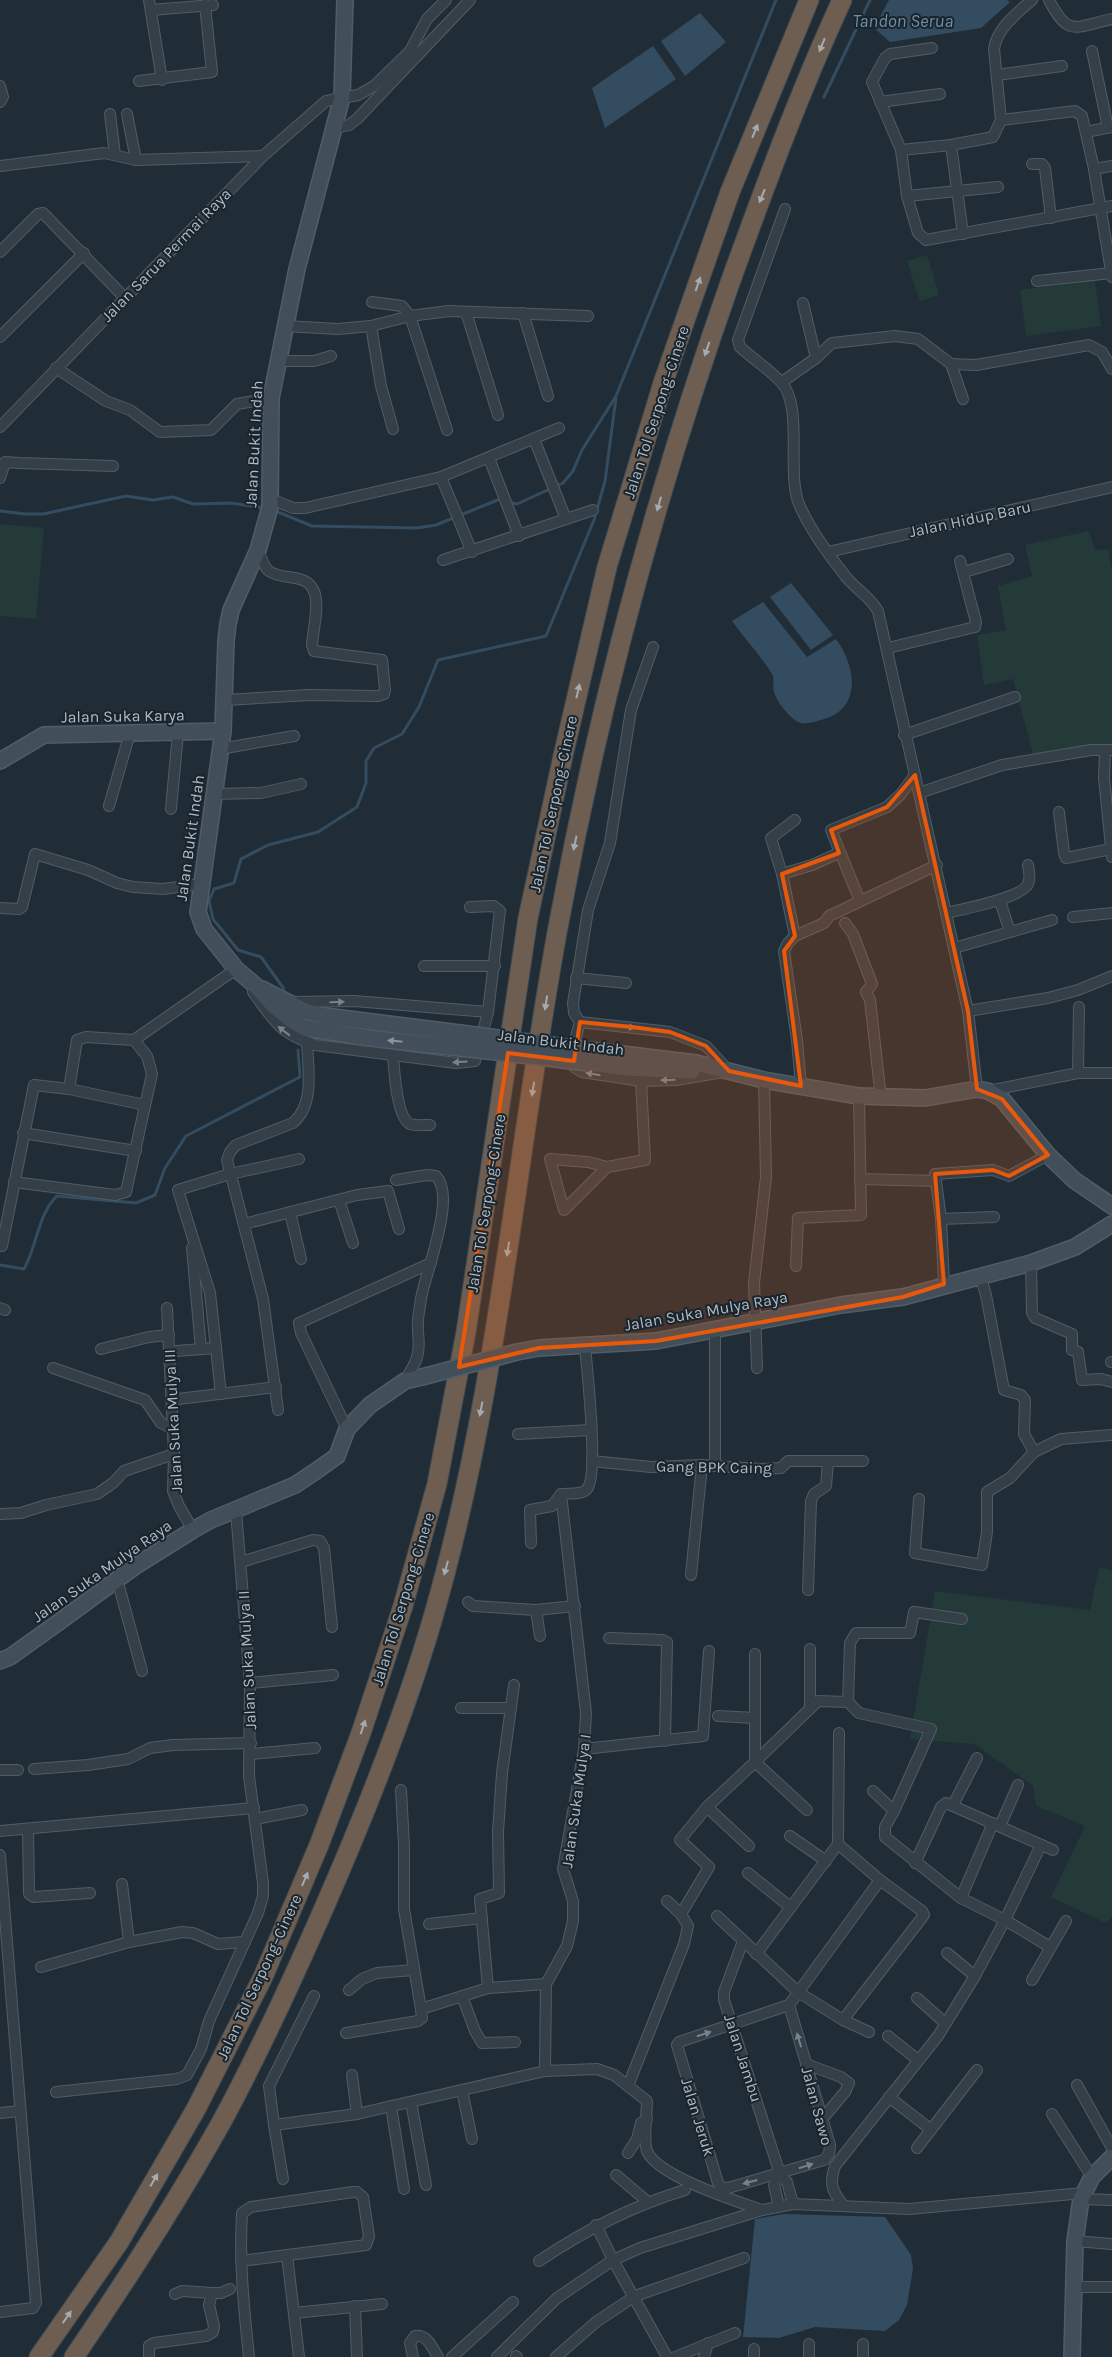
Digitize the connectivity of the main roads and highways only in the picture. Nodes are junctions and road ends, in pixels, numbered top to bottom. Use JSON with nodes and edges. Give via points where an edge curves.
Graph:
{"nodes":[{"id":1,"x":345,"y":0,"type":"edge"},
{"id":2,"x":809,"y":0,"type":"edge"},
{"id":3,"x":842,"y":0,"type":"edge"},
{"id":4,"x":223,"y":731,"type":"junction"},
{"id":5,"x":0,"y":761,"type":"edge"},
{"id":6,"x":256,"y":986,"type":"junction"},
{"id":7,"x":589,"y":1056,"type":"junction"},
{"id":8,"x":1112,"y":1206,"type":"edge"},
{"id":9,"x":1112,"y":1224,"type":"edge"},
{"id":10,"x":0,"y":1661,"type":"edge"},
{"id":11,"x":1112,"y":2157,"type":"edge"},
{"id":12,"x":39,"y":2357,"type":"edge"},
{"id":13,"x":74,"y":2357,"type":"edge"},
{"id":14,"x":1072,"y":2357,"type":"edge"}],
"edges":[{"from":1,"to":4,"type":"main road","name":"Jalan Bukit Indah","via":[[342,97],[297,269],[271,398],[270,507],[258,550],[231,610],[226,641]]},
{"from":12,"to":2,"type":"highway","name":"Jalan Tol Serpong–Cinere","one_way":true,"via":[[118,2242],[196,2109],[263,1977],[319,1845],[403,1606],[437,1484],[466,1332],[528,918],[607,568],[663,383],[727,201]]},
{"from":3,"to":13,"type":"highway","name":"Jalan Tol Serpong–Cinere","one_way":true,"via":[[741,252],[692,392],[638,575],[592,760],[558,926],[495,1335],[465,1492],[433,1616],[398,1726],[347,1857],[288,1991],[222,2121],[140,2259]]},
{"from":4,"to":5,"type":"main road","name":"Jalan Suka Karya","via":[[44,735]]},
{"from":4,"to":6,"type":"main road","name":"Jalan Bukit Indah","via":[[198,918],[236,969]]},
{"from":6,"to":7,"type":"main road","name":"Jalan Bukit Indah","bridge":true,"via":[[305,1011],[325,1016],[460,1033]]},
{"from":7,"to":6,"type":"main road","name":"Jalan Bukit Indah","one_way":true,"bridge":true,"via":[[461,1048],[305,1028],[290,1020]]},
{"from":7,"to":8,"type":"main road","name":"Jalan Bukit Indah","via":[[628,1068],[729,1072],[881,1098],[925,1098],[982,1090],[1008,1106],[1048,1155],[1084,1189]]},
{"from":9,"to":10,"type":"main road","name":"Jalan Suka Mulya Raya","bridge":true,"via":[[1075,1247],[1031,1263],[902,1297],[841,1305],[656,1341],[538,1348],[404,1381],[370,1404],[347,1429],[341,1450],[332,1460],[295,1485],[193,1530]]},
{"from":11,"to":14,"type":"main road","via":[[1092,2177],[1082,2196],[1075,2241]]}]}
